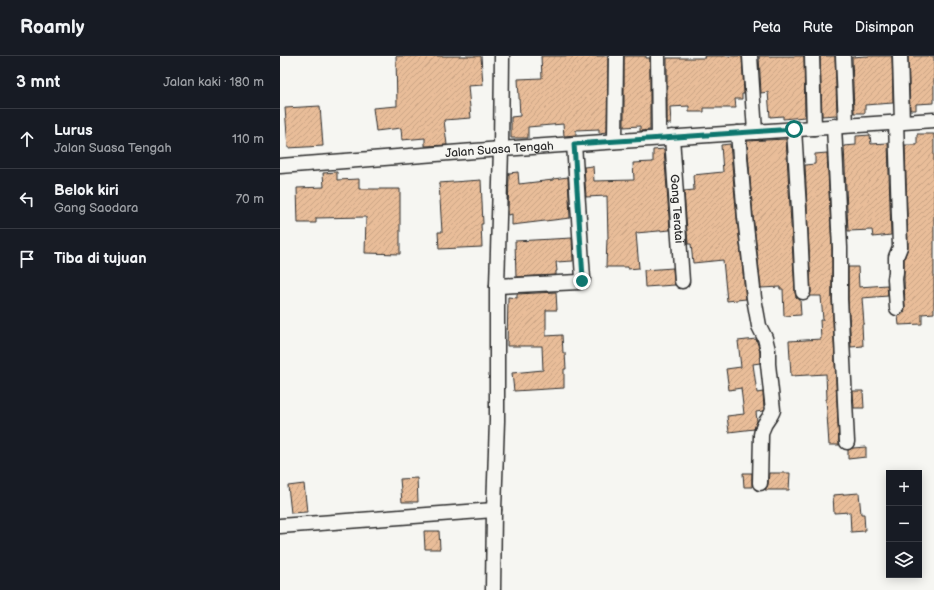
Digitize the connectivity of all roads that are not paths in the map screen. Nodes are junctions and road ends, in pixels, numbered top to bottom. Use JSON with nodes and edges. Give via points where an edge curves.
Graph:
{"nodes":[{"id":1,"x":502,"y":56,"type":"edge"},
{"id":2,"x":616,"y":56,"type":"edge"},
{"id":3,"x":658,"y":56,"type":"edge"},
{"id":4,"x":750,"y":56,"type":"edge"},
{"id":5,"x":812,"y":56,"type":"edge"},
{"id":6,"x":843,"y":56,"type":"edge"},
{"id":7,"x":900,"y":56,"type":"edge"},
{"id":8,"x":934,"y":120,"type":"edge"},
{"id":9,"x":899,"y":122,"type":"junction"},
{"id":10,"x":840,"y":126,"type":"junction"},
{"id":11,"x":814,"y":128,"type":"junction"},
{"id":12,"x":794,"y":129,"type":"junction"},
{"id":13,"x":755,"y":132,"type":"junction"},
{"id":14,"x":738,"y":133,"type":"junction"},
{"id":15,"x":666,"y":138,"type":"junction"},
{"id":16,"x":615,"y":141,"type":"junction"},
{"id":17,"x":574,"y":144,"type":"junction"},
{"id":18,"x":502,"y":149,"type":"junction"},
{"id":19,"x":280,"y":166,"type":"edge"},
{"id":20,"x":682,"y":281,"type":"dead end"},
{"id":21,"x":503,"y":285,"type":"junction"},
{"id":22,"x":803,"y":292,"type":"dead end"},
{"id":23,"x":897,"y":308,"type":"dead end"},
{"id":24,"x":847,"y":442,"type":"dead end"},
{"id":25,"x":760,"y":483,"type":"dead end"},
{"id":26,"x":494,"y":510,"type":"junction"},
{"id":27,"x":280,"y":526,"type":"edge"},
{"id":28,"x":493,"y":590,"type":"edge"}],
"edges":[{"from":1,"to":18,"type":"street"},
{"from":2,"to":16,"type":"street"},
{"from":3,"to":15,"type":"street","name":"Gang Teratai"},
{"from":4,"to":13,"type":"street"},
{"from":5,"to":11,"type":"street"},
{"from":6,"to":10,"type":"street"},
{"from":7,"to":9,"type":"street"},
{"from":8,"to":9,"type":"street","name":"Jalan Suasa Tengah"},
{"from":9,"to":10,"type":"street","name":"Jalan Suasa Tengah"},
{"from":9,"to":23,"type":"street","via":[[900,247],[896,257]]},
{"from":10,"to":11,"type":"street","name":"Jalan Suasa Tengah"},
{"from":10,"to":24,"type":"street","via":[[840,299]]},
{"from":11,"to":12,"type":"street","name":"Jalan Suasa Tengah"},
{"from":12,"to":13,"type":"street","name":"Jalan Suasa Tengah"},
{"from":12,"to":22,"type":"street"},
{"from":13,"to":14,"type":"street","name":"Jalan Suasa Tengah"},
{"from":14,"to":15,"type":"street","name":"Jalan Suasa Tengah"},
{"from":14,"to":25,"type":"street","via":[[754,298],[759,326],[768,350],[774,410],[762,428]]},
{"from":15,"to":16,"type":"street","name":"Jalan Suasa Tengah"},
{"from":15,"to":20,"type":"street","name":"Gang Teratai"},
{"from":16,"to":17,"type":"street","name":"Jalan Suasa Tengah"},
{"from":17,"to":18,"type":"street","name":"Jalan Suasa Tengah"},
{"from":17,"to":21,"type":"street","via":[[582,281]]},
{"from":18,"to":19,"type":"street","name":"Jalan Suasa Tengah"},
{"from":18,"to":21,"type":"street"},
{"from":21,"to":26,"type":"street"},
{"from":26,"to":27,"type":"street"},
{"from":26,"to":28,"type":"street"}]}
